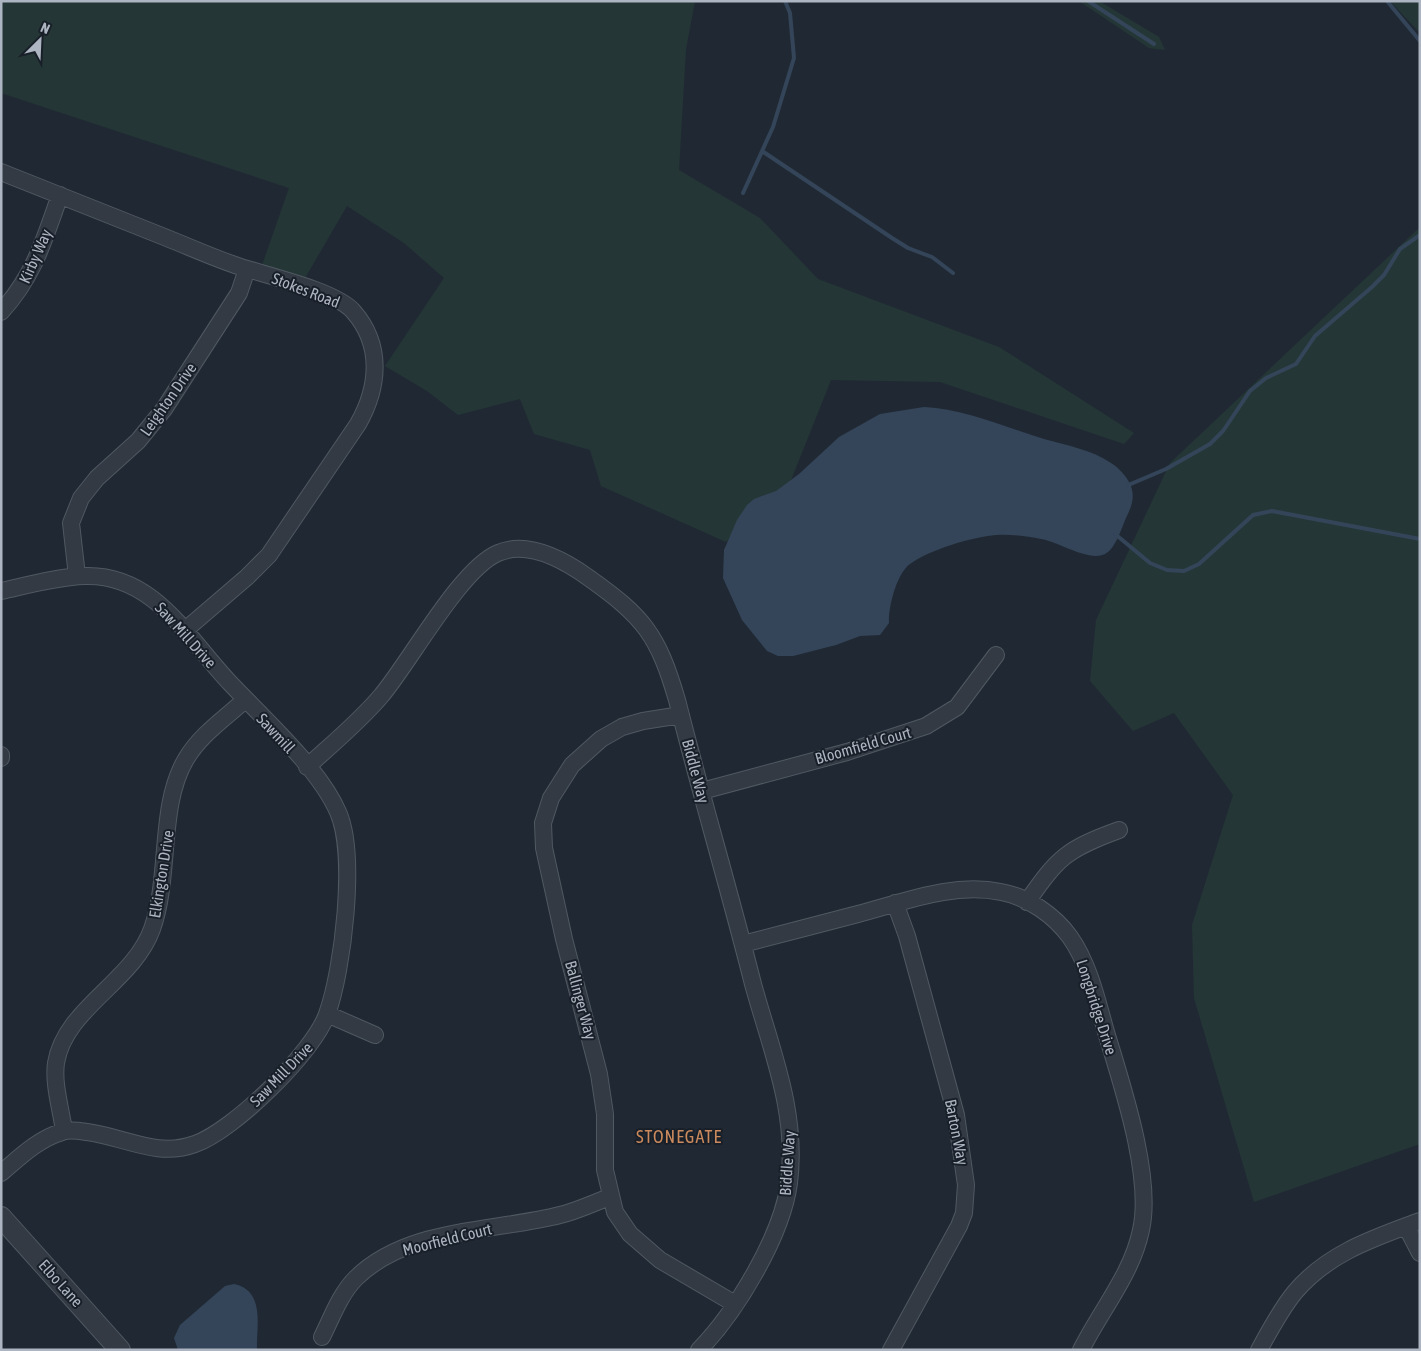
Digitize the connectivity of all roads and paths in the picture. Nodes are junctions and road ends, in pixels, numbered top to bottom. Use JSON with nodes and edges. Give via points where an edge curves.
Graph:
{"nodes":[{"id":1,"x":1,"y":172,"type":"edge"},
{"id":2,"x":60,"y":196,"type":"junction"},
{"id":3,"x":246,"y":269,"type":"junction"},
{"id":4,"x":1,"y":312,"type":"edge"},
{"id":5,"x":77,"y":576,"type":"junction"},
{"id":6,"x":1,"y":591,"type":"edge"},
{"id":7,"x":184,"y":631,"type":"junction"},
{"id":8,"x":996,"y":654,"type":"dead end"},
{"id":9,"x":245,"y":700,"type":"junction"},
{"id":10,"x":681,"y":714,"type":"junction"},
{"id":11,"x":307,"y":767,"type":"junction"},
{"id":12,"x":702,"y":791,"type":"junction"},
{"id":13,"x":1119,"y":830,"type":"dead end"},
{"id":14,"x":1027,"y":902,"type":"junction"},
{"id":15,"x":895,"y":903,"type":"junction"},
{"id":16,"x":743,"y":944,"type":"junction"},
{"id":17,"x":327,"y":1014,"type":"junction"},
{"id":18,"x":376,"y":1035,"type":"dead end"},
{"id":19,"x":64,"y":1130,"type":"junction"},
{"id":20,"x":1,"y":1173,"type":"edge"},
{"id":21,"x":610,"y":1197,"type":"junction"},
{"id":22,"x":1,"y":1217,"type":"edge"},
{"id":23,"x":1413,"y":1223,"type":"edge"},
{"id":24,"x":1420,"y":1253,"type":"edge"},
{"id":25,"x":735,"y":1304,"type":"junction"},
{"id":26,"x":322,"y":1337,"type":"dead end"},
{"id":27,"x":120,"y":1350,"type":"edge"},
{"id":28,"x":699,"y":1350,"type":"edge"},
{"id":29,"x":891,"y":1350,"type":"edge"},
{"id":30,"x":1081,"y":1350,"type":"edge"},
{"id":31,"x":1259,"y":1350,"type":"edge"}],
"edges":[{"from":1,"to":2,"type":"street","name":"Stokes Road"},
{"from":2,"to":3,"type":"street","name":"Stokes Road"},
{"from":2,"to":4,"type":"street","name":"Kirby Way","via":[[33,268]]},
{"from":3,"to":5,"type":"street","name":"Leighton Drive","via":[[239,293],[160,415],[81,498],[71,522]]},
{"from":3,"to":7,"type":"street","name":"Stokes Road","via":[[345,304],[359,319],[370,340],[376,367],[375,382],[358,424],[269,555]]},
{"from":5,"to":6,"type":"street","name":"Saw Mill Drive"},
{"from":5,"to":7,"type":"street","name":"Saw Mill Drive","via":[[101,576],[134,586],[163,607]]},
{"from":7,"to":9,"type":"street","name":"Saw Mill Drive"},
{"from":8,"to":12,"type":"street","name":"Bloomfield Court","via":[[956,707],[926,726],[847,752]]},
{"from":9,"to":11,"type":"street","name":"Sawmill"},
{"from":9,"to":19,"type":"street","name":"Elkington Drive","via":[[202,738],[180,770],[172,796],[157,914],[146,944],[128,970],[74,1024],[59,1050],[56,1077]]},
{"from":10,"to":11,"type":"street","name":"Biddle Way","via":[[666,664],[649,630],[637,616],[612,594],[572,567],[529,549],[513,549],[491,557],[474,571],[380,697]]},
{"from":10,"to":12,"type":"street","name":"Biddle Way"},
{"from":10,"to":21,"type":"street","name":"Ballinger Way","via":[[633,723],[612,732],[592,747],[564,775],[551,798],[544,823],[545,862],[594,1047],[604,1100],[605,1170]]},
{"from":11,"to":17,"type":"street","name":"Saw Mill Drive","via":[[339,813],[347,848],[344,918]]},
{"from":12,"to":16,"type":"street","name":"Biddle Way"},
{"from":13,"to":14,"type":"street","via":[[1084,843],[1068,853],[1046,874]]},
{"from":14,"to":15,"type":"street","name":"Longbridge Drive","via":[[1003,892],[965,890]]},
{"from":14,"to":30,"type":"street","name":"Longbridge Drive","via":[[1059,924],[1074,943],[1084,965],[1117,1067],[1143,1185],[1144,1212],[1136,1247]]},
{"from":15,"to":16,"type":"street","name":"Longbridge Drive"},
{"from":15,"to":29,"type":"street","name":"Barton Way","via":[[908,936],[956,1116],[966,1185],[964,1213],[959,1226]]},
{"from":16,"to":25,"type":"street","name":"Biddle Way","via":[[781,1076],[791,1136],[789,1183],[781,1215]]},
{"from":17,"to":18,"type":"street"},
{"from":17,"to":19,"type":"street","name":"Saw Mill Drive","via":[[308,1047],[285,1073],[236,1119],[210,1138],[174,1149],[152,1149],[111,1136]]},
{"from":19,"to":20,"type":"street","via":[[34,1145]]},
{"from":21,"to":25,"type":"street","name":"Ballinger Way","via":[[621,1224],[639,1244],[671,1267]]},
{"from":21,"to":26,"type":"street","name":"Moorfield Court","via":[[560,1215],[431,1240],[386,1257],[348,1288]]},
{"from":22,"to":27,"type":"street","name":"Elbo Lane"},
{"from":23,"to":24,"type":"street"},
{"from":23,"to":31,"type":"street","via":[[1349,1249],[1319,1269],[1294,1293]]},
{"from":25,"to":28,"type":"street","name":"Biddle Way"}]}
